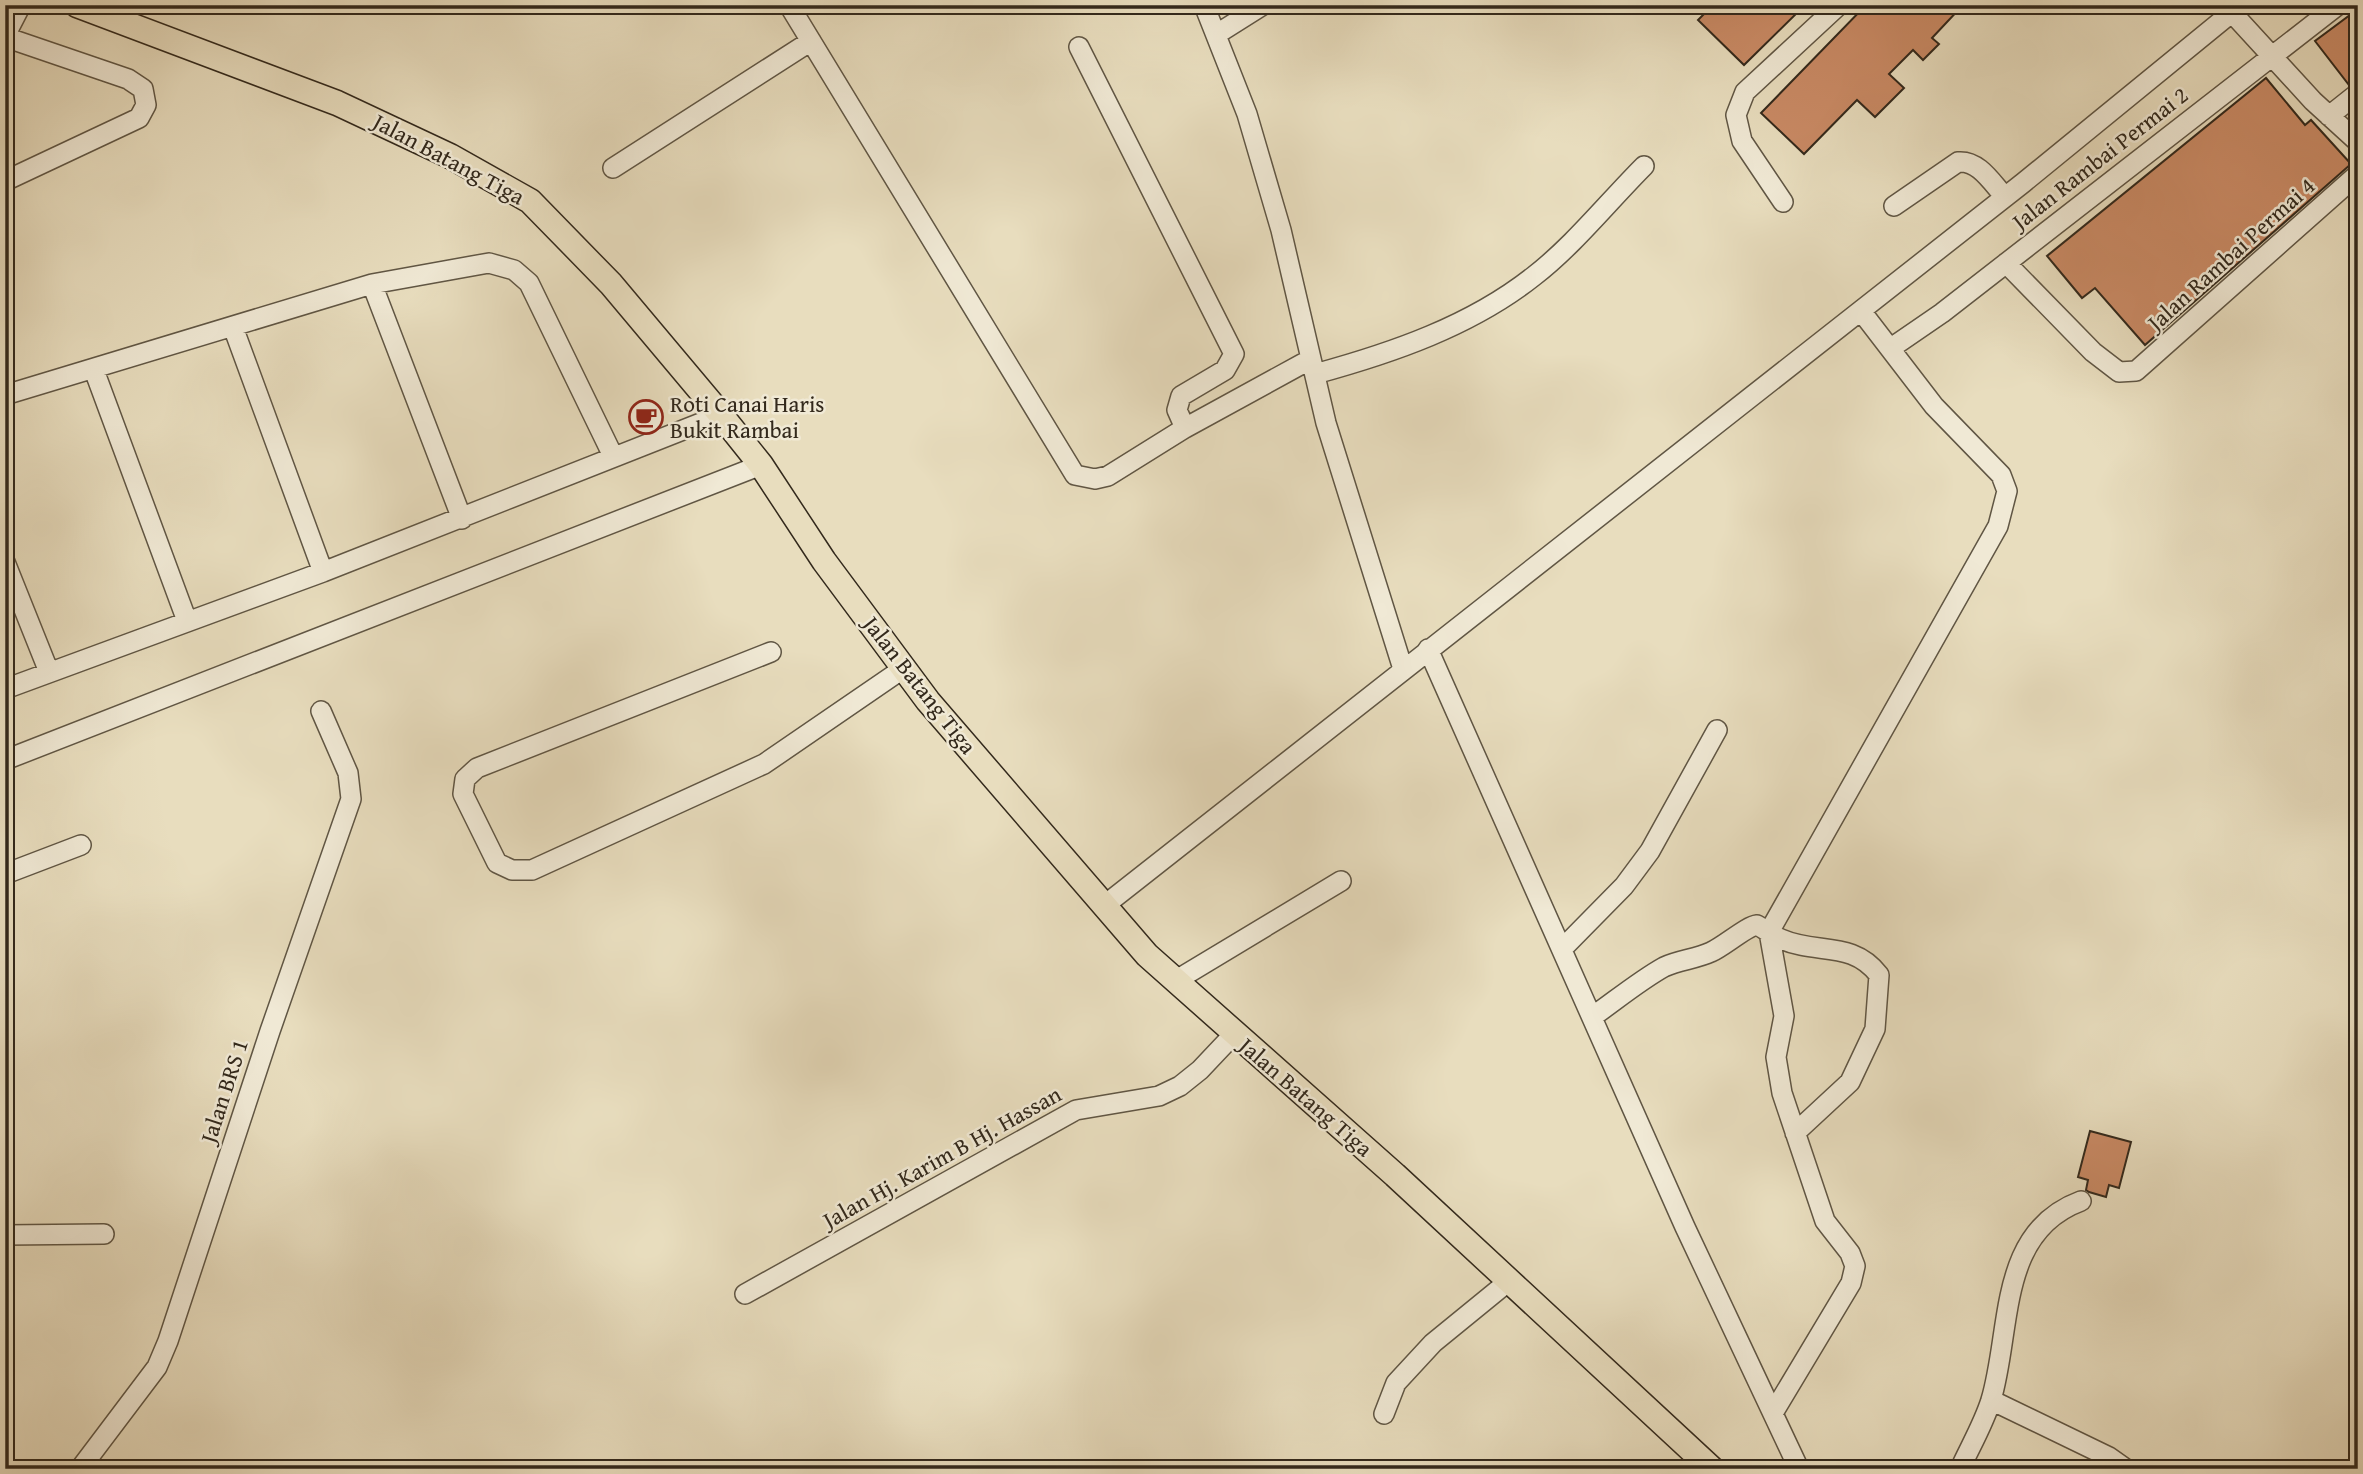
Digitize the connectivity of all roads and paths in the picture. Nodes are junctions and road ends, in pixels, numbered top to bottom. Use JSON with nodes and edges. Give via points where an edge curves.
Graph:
{"nodes":[{"id":1,"x":21,"y":5,"type":"edge"},
{"id":2,"x":77,"y":5,"type":"edge"},
{"id":3,"x":789,"y":5,"type":"edge"},
{"id":4,"x":1204,"y":5,"type":"edge"},
{"id":5,"x":1263,"y":5,"type":"edge"},
{"id":6,"x":1839,"y":5,"type":"edge"},
{"id":7,"x":2338,"y":5,"type":"edge"},
{"id":8,"x":2233,"y":7,"type":"edge"},
{"id":9,"x":1217,"y":34,"type":"junction"},
{"id":10,"x":5,"y":37,"type":"edge"},
{"id":11,"x":811,"y":41,"type":"junction"},
{"id":12,"x":1079,"y":47,"type":"dead end"},
{"id":13,"x":2271,"y":55,"type":"junction"},
{"id":14,"x":2358,"y":93,"type":"edge"},
{"id":15,"x":2329,"y":116,"type":"junction"},
{"id":16,"x":2358,"y":142,"type":"edge"},
{"id":17,"x":1644,"y":166,"type":"dead end"},
{"id":18,"x":613,"y":168,"type":"dead end"},
{"id":19,"x":2358,"y":174,"type":"edge"},
{"id":20,"x":5,"y":181,"type":"edge"},
{"id":21,"x":2005,"y":197,"type":"junction"},
{"id":22,"x":1783,"y":202,"type":"dead end"},
{"id":23,"x":1894,"y":206,"type":"dead end"},
{"id":24,"x":2006,"y":263,"type":"junction"},
{"id":25,"x":372,"y":284,"type":"junction"},
{"id":26,"x":1861,"y":311,"type":"junction"},
{"id":27,"x":233,"y":327,"type":"junction"},
{"id":28,"x":1891,"y":348,"type":"junction"},
{"id":29,"x":1313,"y":367,"type":"junction"},
{"id":30,"x":94,"y":369,"type":"junction"},
{"id":31,"x":5,"y":395,"type":"edge"},
{"id":32,"x":721,"y":415,"type":"junction"},
{"id":33,"x":1185,"y":428,"type":"junction"},
{"id":34,"x":613,"y":456,"type":"junction"},
{"id":35,"x":761,"y":465,"type":"junction"},
{"id":36,"x":462,"y":519,"type":"junction"},
{"id":37,"x":5,"y":562,"type":"edge"},
{"id":38,"x":323,"y":572,"type":"junction"},
{"id":39,"x":187,"y":621,"type":"junction"},
{"id":40,"x":1429,"y":649,"type":"junction"},
{"id":41,"x":771,"y":652,"type":"dead end"},
{"id":42,"x":904,"y":668,"type":"junction"},
{"id":43,"x":1403,"y":669,"type":"junction"},
{"id":44,"x":49,"y":672,"type":"junction"},
{"id":45,"x":5,"y":689,"type":"edge"},
{"id":46,"x":321,"y":712,"type":"dead end"},
{"id":47,"x":1717,"y":730,"type":"dead end"},
{"id":48,"x":5,"y":760,"type":"edge"},
{"id":49,"x":81,"y":845,"type":"dead end"},
{"id":50,"x":5,"y":874,"type":"edge"},
{"id":51,"x":1341,"y":881,"type":"dead end"},
{"id":52,"x":1105,"y":905,"type":"junction"},
{"id":53,"x":1769,"y":932,"type":"junction"},
{"id":54,"x":1562,"y":949,"type":"junction"},
{"id":55,"x":1175,"y":981,"type":"junction"},
{"id":56,"x":1592,"y":1017,"type":"junction"},
{"id":57,"x":1234,"y":1034,"type":"junction"},
{"id":58,"x":1795,"y":1133,"type":"junction"},
{"id":59,"x":2081,"y":1201,"type":"dead end"},
{"id":60,"x":104,"y":1234,"type":"dead end"},
{"id":61,"x":5,"y":1235,"type":"edge"},
{"id":62,"x":1509,"y":1281,"type":"junction"},
{"id":63,"x":745,"y":1294,"type":"dead end"},
{"id":64,"x":1991,"y":1400,"type":"junction"},
{"id":65,"x":1773,"y":1413,"type":"junction"},
{"id":66,"x":1384,"y":1414,"type":"dead end"},
{"id":67,"x":1710,"y":1468,"type":"edge"},
{"id":68,"x":80,"y":1469,"type":"edge"},
{"id":69,"x":1799,"y":1469,"type":"edge"},
{"id":70,"x":1960,"y":1469,"type":"edge"},
{"id":71,"x":2126,"y":1469,"type":"edge"}],
"edges":[{"from":1,"to":10,"type":"street"},
{"from":2,"to":32,"type":"main road","name":"Jalan Batang Tiga","via":[[337,103],[450,156],[530,201],[611,285]]},
{"from":3,"to":11,"type":"street"},
{"from":4,"to":9,"type":"street"},
{"from":5,"to":9,"type":"street"},
{"from":6,"to":22,"type":"street","via":[[1745,92],[1736,116],[1742,141]]},
{"from":7,"to":13,"type":"street","name":"Jalan Rambai Permai 2"},
{"from":8,"to":13,"type":"street"},
{"from":8,"to":21,"type":"street"},
{"from":9,"to":29,"type":"street","via":[[1264,170]]},
{"from":10,"to":20,"type":"street","via":[[128,79],[144,89],[146,105],[139,118]]},
{"from":11,"to":18,"type":"street"},
{"from":11,"to":33,"type":"street","via":[[1075,475],[1108,476]]},
{"from":12,"to":33,"type":"street","via":[[1234,354],[1225,370],[1181,396],[1177,403]]},
{"from":13,"to":15,"type":"street"},
{"from":13,"to":24,"type":"street","name":"Jalan Rambai Permai 2"},
{"from":14,"to":15,"type":"street"},
{"from":15,"to":16,"type":"street"},
{"from":17,"to":29,"type":"street","via":[[1536,275],[1483,312],[1378,354]]},
{"from":19,"to":24,"type":"street","name":"Jalan Rambai Permai 4","via":[[2136,371],[2119,372],[2093,352]]},
{"from":21,"to":23,"type":"street","via":[[1968,161],[1958,162]]},
{"from":21,"to":26,"type":"street"},
{"from":24,"to":28,"type":"street","name":"Jalan Rambai Permai 2"},
{"from":25,"to":27,"type":"street"},
{"from":25,"to":34,"type":"street","via":[[475,264],[514,270],[529,283]]},
{"from":25,"to":36,"type":"street"},
{"from":26,"to":28,"type":"street"},
{"from":26,"to":40,"type":"street"},
{"from":27,"to":30,"type":"street"},
{"from":27,"to":38,"type":"street"},
{"from":28,"to":53,"type":"street","via":[[1934,407],[2001,475],[2007,491],[2005,506]]},
{"from":29,"to":33,"type":"street"},
{"from":29,"to":43,"type":"street","via":[[1326,423]]},
{"from":30,"to":31,"type":"street"},
{"from":30,"to":39,"type":"street"},
{"from":32,"to":34,"type":"street"},
{"from":32,"to":35,"type":"main road","name":"Jalan Batang Tiga"},
{"from":34,"to":36,"type":"street"},
{"from":35,"to":42,"type":"main road","name":"Jalan Batang Tiga","via":[[824,561]]},
{"from":35,"to":48,"type":"street"},
{"from":36,"to":38,"type":"street"},
{"from":37,"to":44,"type":"street"},
{"from":38,"to":39,"type":"street"},
{"from":39,"to":44,"type":"street"},
{"from":40,"to":43,"type":"street"},
{"from":40,"to":54,"type":"street"},
{"from":41,"to":42,"type":"street","via":[[477,768],[465,779],[463,794],[497,863],[512,870],[533,870],[764,764]]},
{"from":42,"to":52,"type":"main road","name":"Jalan Batang Tiga"},
{"from":43,"to":52,"type":"street"},
{"from":44,"to":45,"type":"street"},
{"from":46,"to":68,"type":"street","name":"Jalan BRS 1","via":[[348,774],[351,799],[168,1341],[157,1367]]},
{"from":47,"to":54,"type":"street","via":[[1643,860]]},
{"from":49,"to":50,"type":"street"},
{"from":51,"to":55,"type":"street"},
{"from":52,"to":55,"type":"main road","name":"Jalan Batang Tiga"},
{"from":53,"to":56,"type":"street","via":[[1751,926],[1709,954],[1663,968]]},
{"from":53,"to":58,"type":"street","via":[[1784,1016],[1776,1057]]},
{"from":53,"to":58,"type":"street","via":[[1791,942],[1867,959],[1879,975],[1875,1028],[1850,1082]]},
{"from":54,"to":56,"type":"street"},
{"from":55,"to":57,"type":"main road","name":"Jalan Batang Tiga"},
{"from":56,"to":65,"type":"street"},
{"from":57,"to":62,"type":"main road","name":"Jalan Batang Tiga"},
{"from":57,"to":63,"type":"street","name":"Jalan Hj. Karim B Hj. Hassan","via":[[1180,1086],[1159,1096],[1076,1110]]},
{"from":58,"to":65,"type":"street","via":[[1825,1221],[1855,1266],[1851,1283]]},
{"from":59,"to":64,"type":"street","via":[[2044,1221],[2025,1246]]},
{"from":60,"to":61,"type":"street"},
{"from":62,"to":66,"type":"street","via":[[1433,1343],[1396,1384]]},
{"from":62,"to":67,"type":"main road","name":"Jalan Batang Tiga"},
{"from":64,"to":70,"type":"street"},
{"from":64,"to":71,"type":"street"},
{"from":65,"to":69,"type":"street"}]}
